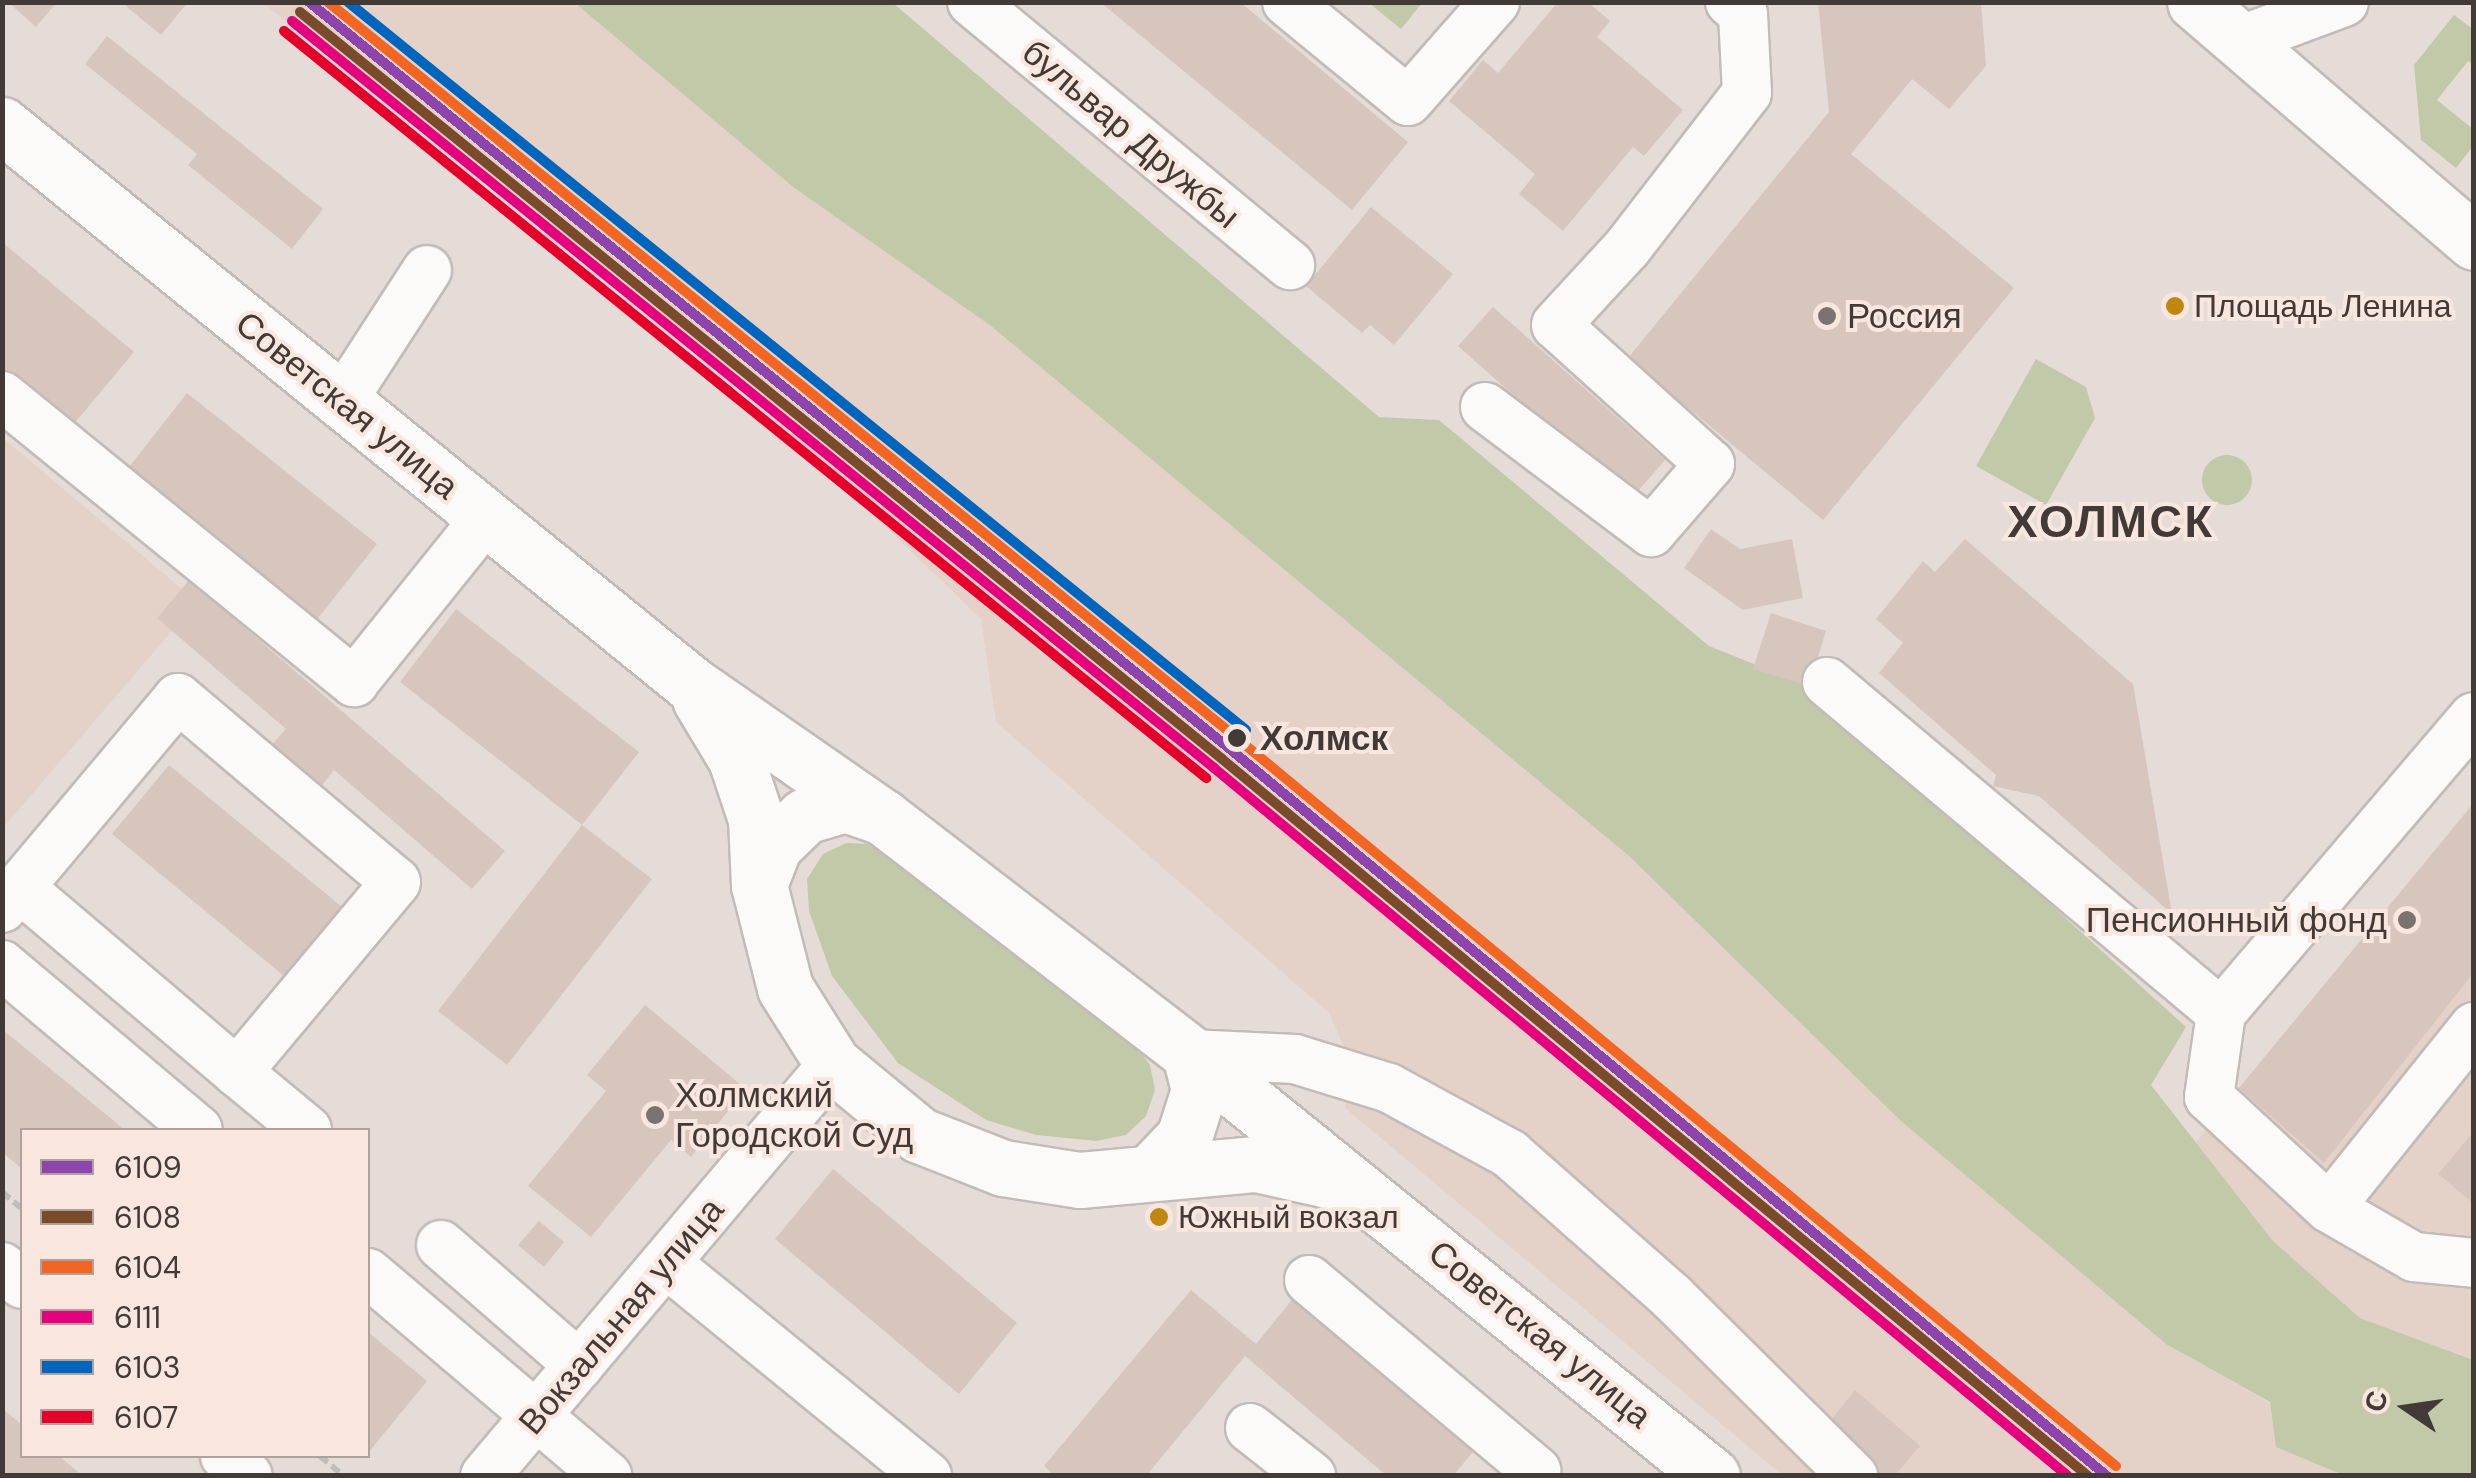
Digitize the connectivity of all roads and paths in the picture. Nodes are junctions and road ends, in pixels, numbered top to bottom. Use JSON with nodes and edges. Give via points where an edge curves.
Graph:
{"nodes":[{"id":1,"x":972,"y":2,"type":"edge"},
{"id":2,"x":1287,"y":2,"type":"edge"},
{"id":3,"x":1494,"y":2,"type":"edge"},
{"id":4,"x":1730,"y":2,"type":"edge"},
{"id":5,"x":2195,"y":2,"type":"edge"},
{"id":6,"x":2344,"y":2,"type":"edge"},
{"id":7,"x":2239,"y":41,"type":"junction"},
{"id":8,"x":2,"y":126,"type":"edge"},
{"id":9,"x":2474,"y":242,"type":"edge"},
{"id":10,"x":1290,"y":265,"type":"dead end"},
{"id":11,"x":428,"y":270,"type":"dead end"},
{"id":12,"x":2,"y":396,"type":"edge"},
{"id":13,"x":342,"y":402,"type":"junction"},
{"id":14,"x":1485,"y":407,"type":"dead end"},
{"id":15,"x":486,"y":518,"type":"junction"},
{"id":16,"x":1827,"y":682,"type":"dead end"},
{"id":17,"x":691,"y":684,"type":"junction"},
{"id":18,"x":2474,"y":717,"type":"edge"},
{"id":19,"x":884,"y":818,"type":"junction"},
{"id":20,"x":760,"y":886,"type":"junction"},
{"id":21,"x":11,"y":898,"type":"edge"},
{"id":22,"x":2,"y":966,"type":"edge"},
{"id":23,"x":2221,"y":1014,"type":"junction"},
{"id":24,"x":2474,"y":1027,"type":"edge"},
{"id":25,"x":1190,"y":1054,"type":"junction"},
{"id":26,"x":833,"y":1064,"type":"junction"},
{"id":27,"x":237,"y":1072,"type":"junction"},
{"id":28,"x":196,"y":1128,"type":"edge"},
{"id":29,"x":305,"y":1128,"type":"edge"},
{"id":30,"x":1150,"y":1173,"type":"junction"},
{"id":31,"x":1368,"y":1192,"type":"junction"},
{"id":32,"x":2329,"y":1208,"type":"junction"},
{"id":33,"x":441,"y":1245,"type":"dead end"},
{"id":34,"x":666,"y":1263,"type":"junction"},
{"id":35,"x":2474,"y":1263,"type":"edge"},
{"id":36,"x":370,"y":1275,"type":"edge"},
{"id":37,"x":1309,"y":1280,"type":"dead end"},
{"id":38,"x":579,"y":1365,"type":"junction"},
{"id":39,"x":536,"y":1415,"type":"junction"},
{"id":40,"x":1250,"y":1428,"type":"dead end"},
{"id":41,"x":227,"y":1458,"type":"edge"},
{"id":42,"x":322,"y":1458,"type":"edge"},
{"id":43,"x":1537,"y":1474,"type":"edge"},
{"id":44,"x":923,"y":1475,"type":"edge"},
{"id":45,"x":248,"y":1476,"type":"edge"},
{"id":46,"x":344,"y":1476,"type":"edge"},
{"id":47,"x":486,"y":1476,"type":"edge"},
{"id":48,"x":607,"y":1476,"type":"edge"},
{"id":49,"x":1311,"y":1476,"type":"edge"},
{"id":50,"x":1712,"y":1476,"type":"edge"},
{"id":51,"x":1853,"y":1476,"type":"edge"}],
"edges":[{"from":1,"to":10,"type":"street","name":"бульвар Дружбы"},
{"from":2,"to":3,"type":"street","via":[[1408,101]]},
{"from":4,"to":14,"type":"street","via":[[1742,14],[1747,93],[1627,248],[1556,325],[1710,464],[1650,532]]},
{"from":5,"to":7,"type":"main road"},
{"from":6,"to":7,"type":"street"},
{"from":7,"to":9,"type":"main road"},
{"from":8,"to":13,"type":"main road","name":"Советская улица"},
{"from":11,"to":13,"type":"street"},
{"from":12,"to":15,"type":"street","via":[[354,682]]},
{"from":13,"to":15,"type":"main road","name":"Советская улица"},
{"from":15,"to":17,"type":"main road","name":"Советская улица"},
{"from":16,"to":23,"type":"street"},
{"from":17,"to":19,"type":"main road","name":"Советская улица"},
{"from":17,"to":20,"type":"main road","name":"Советская улица","via":[[746,789],[756,819]]},
{"from":18,"to":23,"type":"street"},
{"from":19,"to":20,"type":"main road","name":"Советская улица","via":[[845,804],[804,816],[774,846]]},
{"from":19,"to":25,"type":"main road","name":"Советская улица"},
{"from":20,"to":26,"type":"main road","name":"Советская улица","via":[[786,988]]},
{"from":21,"to":27,"type":"street"},
{"from":21,"to":27,"type":"street","via":[[178,698],[396,882]]},
{"from":22,"to":28,"type":"street"},
{"from":23,"to":32,"type":"street","via":[[2209,1097]]},
{"from":24,"to":32,"type":"street"},
{"from":25,"to":30,"type":"main road","via":[[1199,1090],[1184,1137]]},
{"from":25,"to":31,"type":"main road","name":"Советская улица"},
{"from":25,"to":51,"type":"street","via":[[1295,1058],[1389,1088],[1510,1154],[1672,1297]]},
{"from":26,"to":30,"type":"main road","name":"Советская улица","via":[[919,1136],[1003,1168],[1080,1180]]},
{"from":26,"to":34,"type":"street","name":"Вокзальная улица"},
{"from":27,"to":29,"type":"street"},
{"from":30,"to":31,"type":"main road","name":"Советская улица","via":[[1256,1164],[1298,1169]]},
{"from":31,"to":50,"type":"main road","name":"Советская улица"},
{"from":32,"to":35,"type":"street","via":[[2414,1256]]},
{"from":33,"to":38,"type":"street"},
{"from":34,"to":38,"type":"street","name":"Вокзальная улица"},
{"from":34,"to":44,"type":"street"},
{"from":36,"to":39,"type":"street"},
{"from":37,"to":43,"type":"street"},
{"from":38,"to":39,"type":"street","name":"Вокзальная улица"},
{"from":39,"to":47,"type":"street","name":"Вокзальная улица"},
{"from":39,"to":48,"type":"street"},
{"from":40,"to":49,"type":"street"},
{"from":41,"to":45,"type":"street"},
{"from":42,"to":46,"type":"path"}]}
